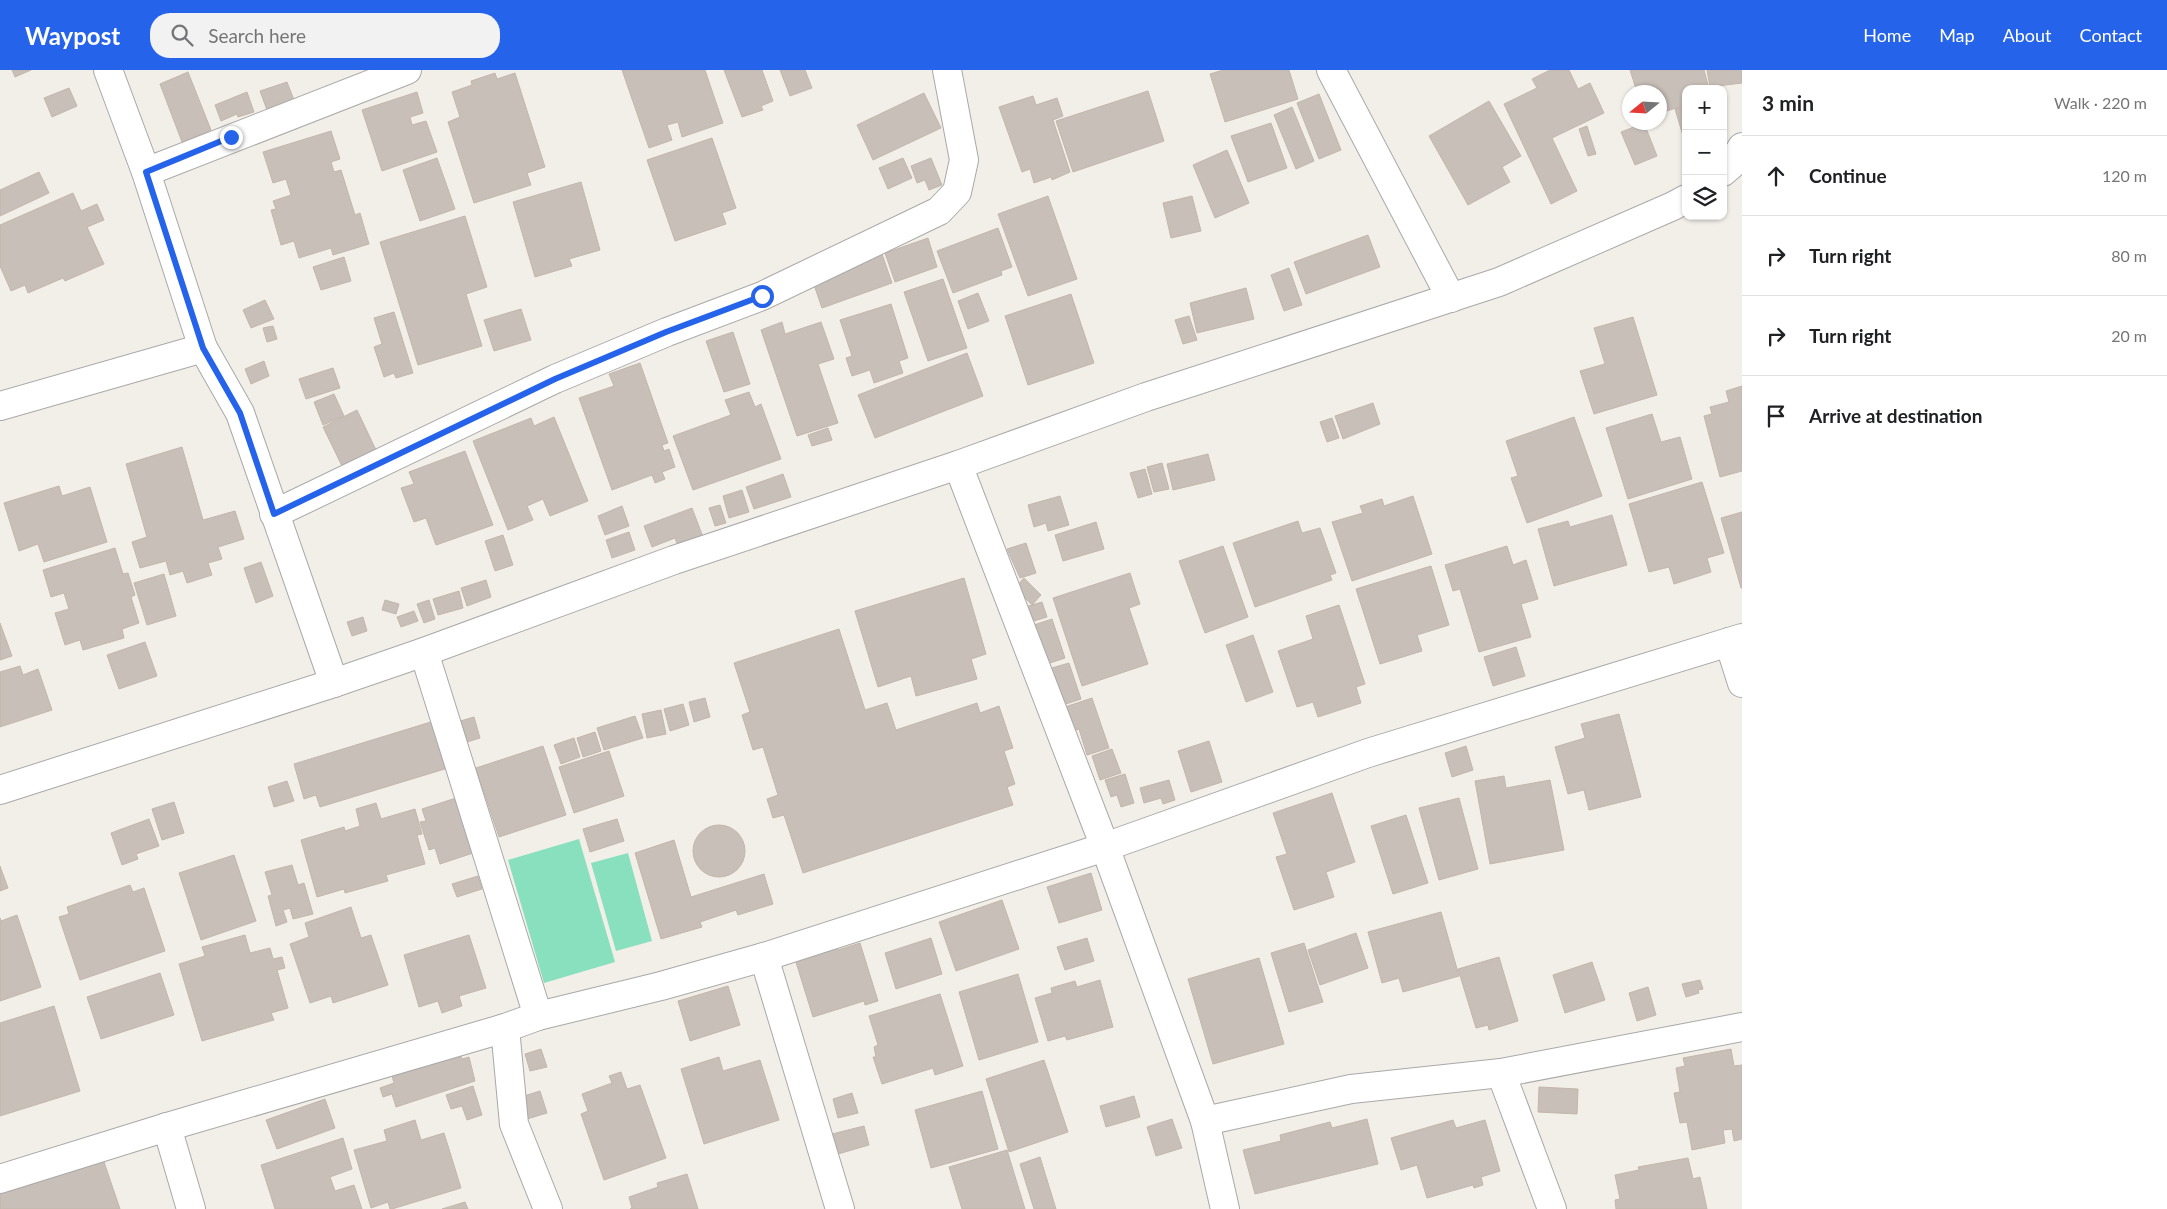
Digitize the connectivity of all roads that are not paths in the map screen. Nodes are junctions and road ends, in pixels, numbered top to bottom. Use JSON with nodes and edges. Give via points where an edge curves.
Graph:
{"nodes":[{"id":1,"x":108,"y":70,"type":"edge"},
{"id":2,"x":407,"y":70,"type":"edge"},
{"id":3,"x":947,"y":70,"type":"edge"},
{"id":4,"x":1331,"y":70,"type":"edge"},
{"id":5,"x":146,"y":172,"type":"junction"},
{"id":6,"x":1682,"y":201,"type":"edge"},
{"id":7,"x":1451,"y":298,"type":"junction"},
{"id":8,"x":203,"y":348,"type":"junction"},
{"id":9,"x":0,"y":406,"type":"edge"},
{"id":10,"x":958,"y":465,"type":"junction"},
{"id":11,"x":274,"y":514,"type":"junction"},
{"id":12,"x":1735,"y":640,"type":"edge"},
{"id":13,"x":424,"y":652,"type":"junction"},
{"id":14,"x":334,"y":683,"type":"junction"},
{"id":15,"x":1742,"y":683,"type":"edge"},
{"id":16,"x":0,"y":790,"type":"edge"},
{"id":17,"x":1106,"y":847,"type":"junction"},
{"id":18,"x":764,"y":957,"type":"junction"},
{"id":19,"x":538,"y":1016,"type":"junction"},
{"id":20,"x":1742,"y":1027,"type":"edge"},
{"id":21,"x":505,"y":1028,"type":"junction"},
{"id":22,"x":1501,"y":1073,"type":"junction"},
{"id":23,"x":1205,"y":1121,"type":"junction"},
{"id":24,"x":167,"y":1127,"type":"junction"},
{"id":25,"x":0,"y":1179,"type":"edge"},
{"id":26,"x":191,"y":1209,"type":"edge"},
{"id":27,"x":548,"y":1209,"type":"edge"},
{"id":28,"x":840,"y":1209,"type":"edge"},
{"id":29,"x":1225,"y":1209,"type":"edge"},
{"id":30,"x":1552,"y":1209,"type":"edge"}],
"edges":[{"from":1,"to":5,"type":"street"},
{"from":2,"to":5,"type":"street"},
{"from":3,"to":11,"type":"street","via":[[964,160],[957,192],[939,211],[762,296],[555,379]]},
{"from":4,"to":7,"type":"street"},
{"from":5,"to":8,"type":"street"},
{"from":6,"to":7,"type":"street","via":[[1499,282]]},
{"from":7,"to":10,"type":"street","via":[[1146,397]]},
{"from":8,"to":9,"type":"street"},
{"from":8,"to":11,"type":"street","via":[[240,413]]},
{"from":10,"to":13,"type":"street","via":[[674,560]]},
{"from":10,"to":17,"type":"street"},
{"from":11,"to":14,"type":"street"},
{"from":12,"to":15,"type":"street"},
{"from":12,"to":17,"type":"street","via":[[1368,753]]},
{"from":13,"to":14,"type":"street"},
{"from":13,"to":19,"type":"street"},
{"from":14,"to":16,"type":"street"},
{"from":17,"to":18,"type":"street"},
{"from":17,"to":23,"type":"street"},
{"from":18,"to":19,"type":"street"},
{"from":18,"to":28,"type":"street"},
{"from":19,"to":21,"type":"street"},
{"from":20,"to":22,"type":"street"},
{"from":21,"to":24,"type":"street"},
{"from":21,"to":27,"type":"street","via":[[514,1124]]},
{"from":22,"to":23,"type":"street","via":[[1351,1089]]},
{"from":22,"to":30,"type":"street"},
{"from":23,"to":29,"type":"street"},
{"from":24,"to":25,"type":"street"},
{"from":24,"to":26,"type":"street"}]}
